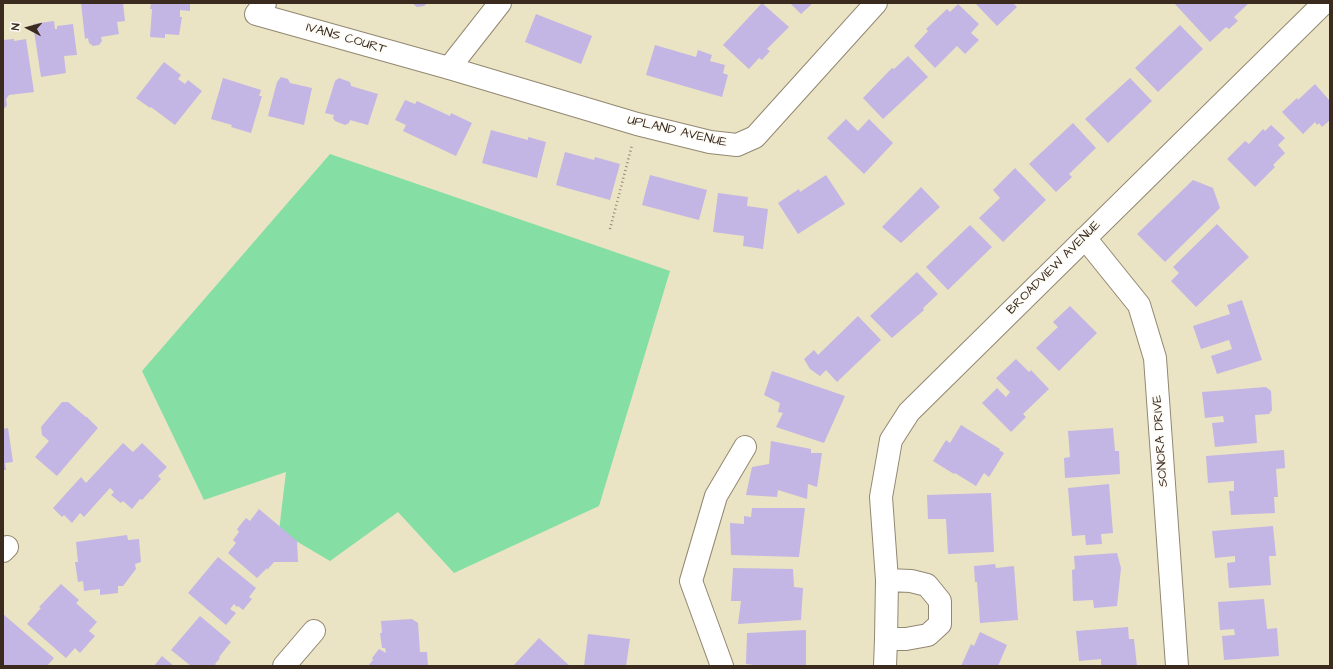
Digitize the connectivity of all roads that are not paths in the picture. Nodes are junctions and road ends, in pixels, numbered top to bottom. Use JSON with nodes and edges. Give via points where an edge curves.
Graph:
{"nodes":[{"id":1,"x":265,"y":3,"type":"edge"},
{"id":2,"x":500,"y":3,"type":"edge"},
{"id":3,"x":876,"y":3,"type":"edge"},
{"id":4,"x":1324,"y":3,"type":"edge"},
{"id":5,"x":449,"y":68,"type":"junction"},
{"id":6,"x":1085,"y":238,"type":"junction"},
{"id":7,"x":745,"y":447,"type":"dead end"},
{"id":8,"x":887,"y":580,"type":"junction"},
{"id":9,"x":314,"y":631,"type":"dead end"},
{"id":10,"x":886,"y":639,"type":"junction"},
{"id":11,"x":284,"y":666,"type":"edge"},
{"id":12,"x":722,"y":666,"type":"edge"},
{"id":13,"x":885,"y":666,"type":"edge"},
{"id":14,"x":1178,"y":666,"type":"edge"}],
"edges":[{"from":1,"to":5,"type":"street","name":"IVANS COURT","via":[[256,14]]},
{"from":2,"to":5,"type":"street"},
{"from":3,"to":5,"type":"street","name":"UPLAND AVENUE","via":[[755,137],[737,145],[710,142],[637,124]]},
{"from":4,"to":6,"type":"street","name":"BROADVIEW AVENUE"},
{"from":6,"to":8,"type":"street","name":"BROADVIEW AVENUE","via":[[909,412],[891,440],[881,496]]},
{"from":6,"to":14,"type":"street","name":"SONORA DRIVE","via":[[1139,305],[1155,358]]},
{"from":7,"to":12,"type":"street","via":[[716,496],[690,581]]},
{"from":8,"to":10,"type":"street","name":"BROADVIEW AVENUE"},
{"from":8,"to":10,"type":"street","via":[[927,585],[940,601],[940,624],[928,635]]},
{"from":9,"to":11,"type":"street"},
{"from":10,"to":13,"type":"street","name":"BROADVIEW AVENUE"}]}
